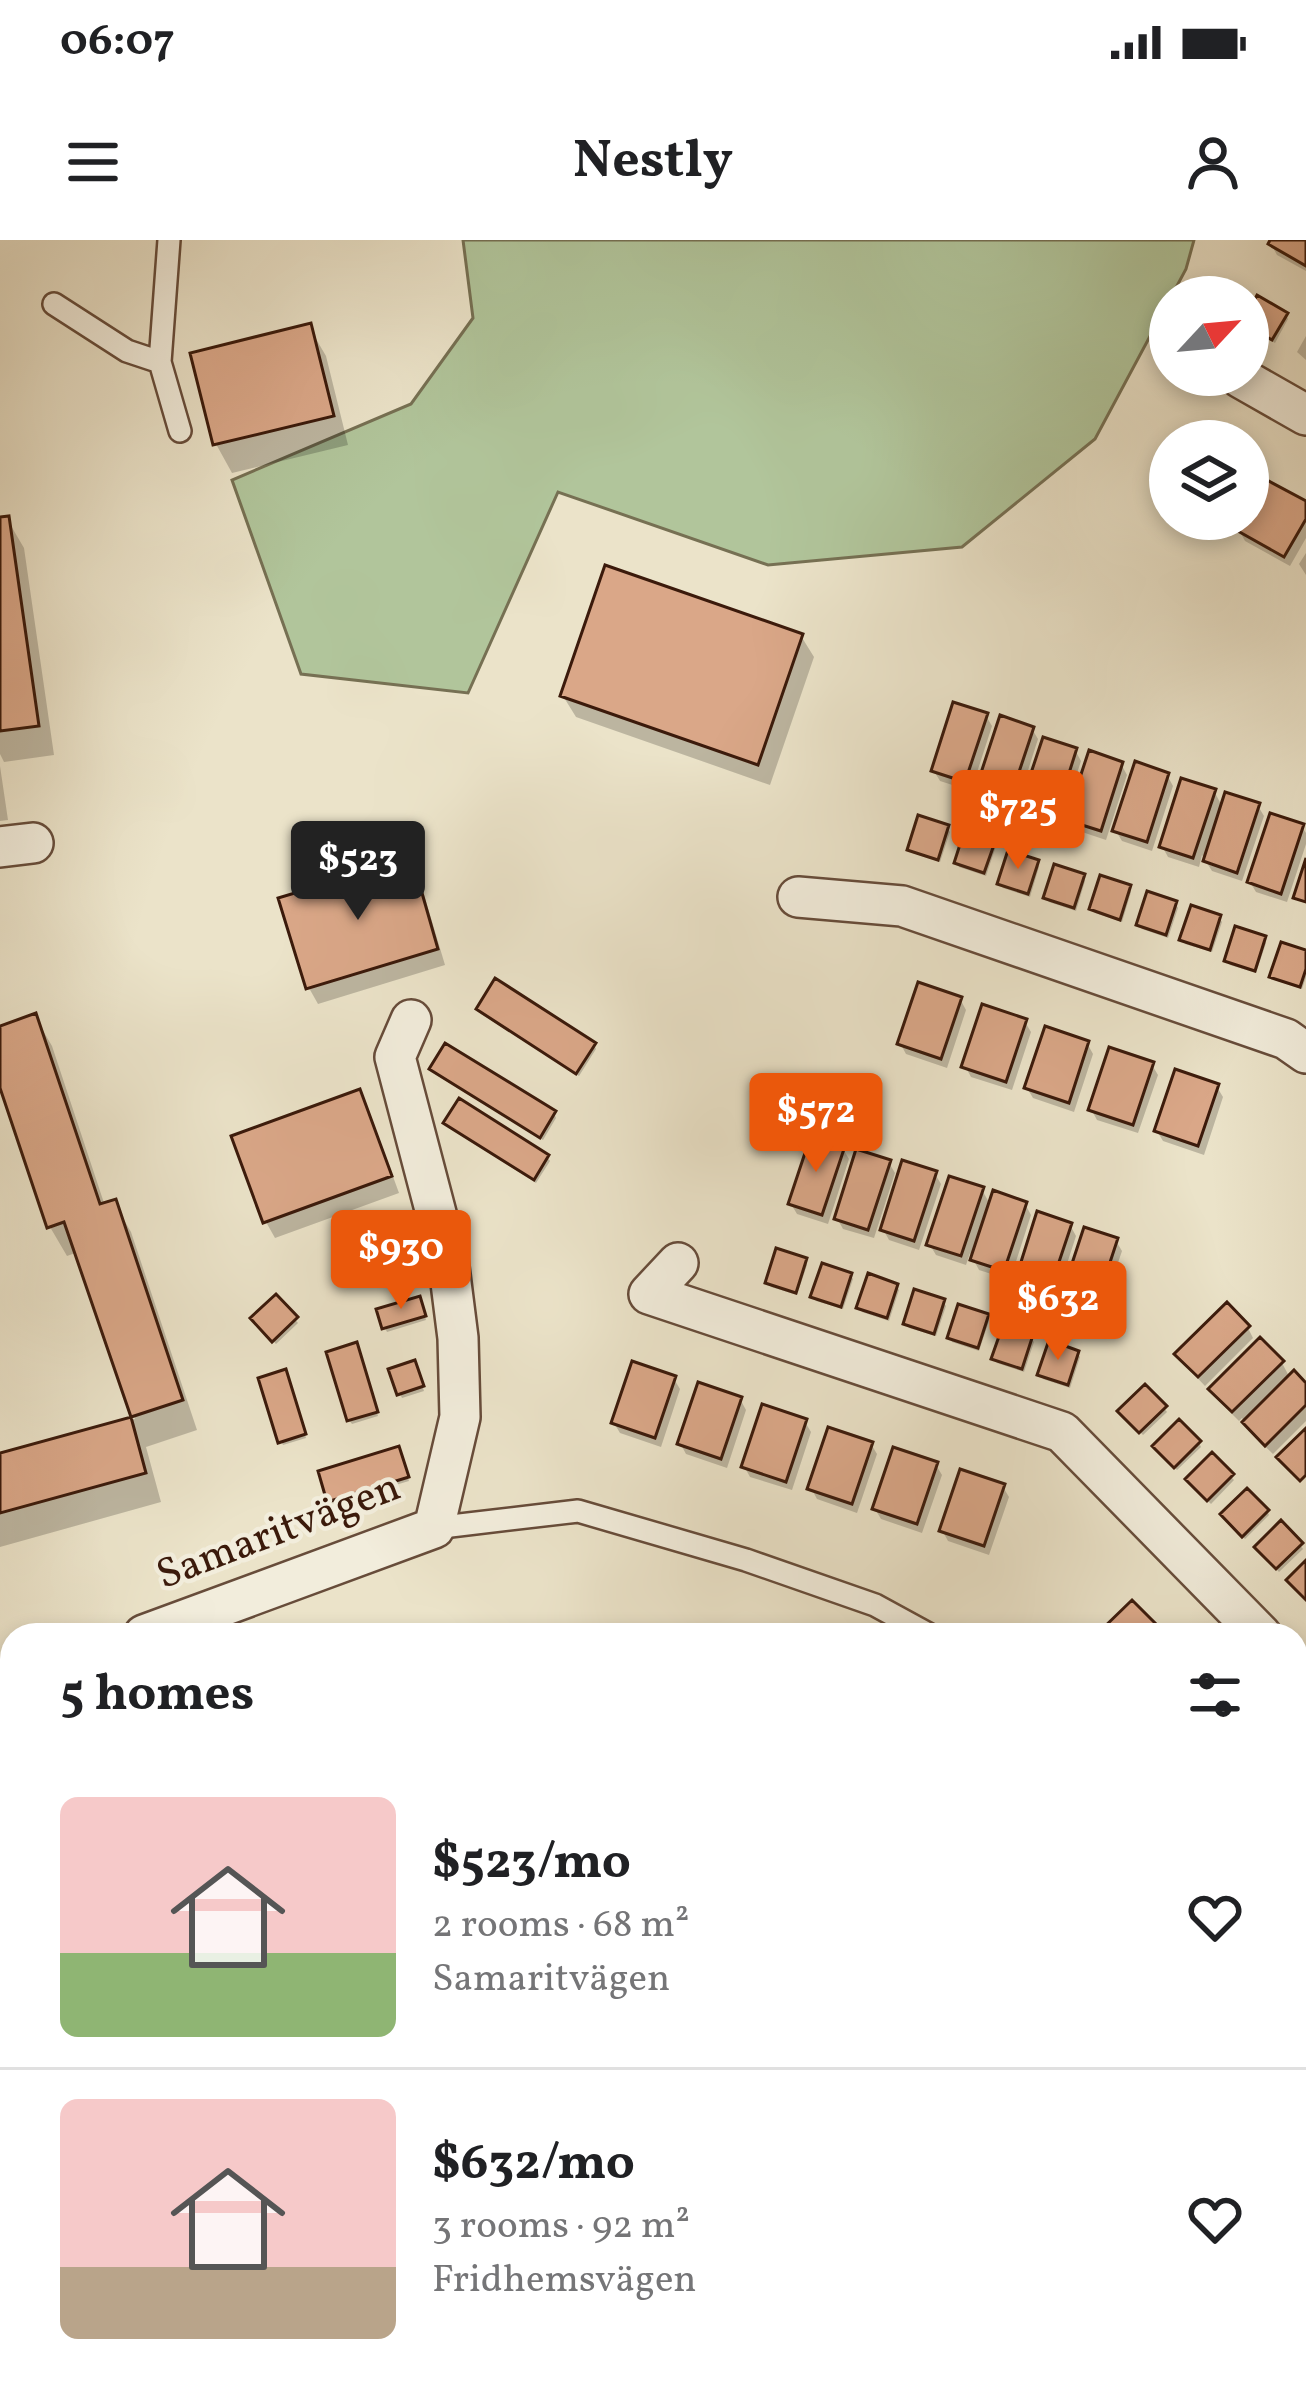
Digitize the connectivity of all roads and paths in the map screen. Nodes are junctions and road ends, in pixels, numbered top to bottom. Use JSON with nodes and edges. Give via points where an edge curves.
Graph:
{"nodes":[{"id":1,"x":169,"y":240,"type":"edge"},
{"id":2,"x":54,"y":304,"type":"dead end"},
{"id":3,"x":160,"y":362,"type":"junction"},
{"id":4,"x":1269,"y":394,"type":"edge"},
{"id":5,"x":1306,"y":416,"type":"edge"},
{"id":6,"x":180,"y":431,"type":"dead end"},
{"id":7,"x":798,"y":897,"type":"dead end"},
{"id":8,"x":411,"y":1020,"type":"dead end"},
{"id":9,"x":1306,"y":1053,"type":"edge"},
{"id":10,"x":679,"y":1263,"type":"dead end"},
{"id":11,"x":434,"y":1528,"type":"junction"},
{"id":12,"x":176,"y":1623,"type":"edge"},
{"id":13,"x":908,"y":1623,"type":"edge"},
{"id":14,"x":1249,"y":1623,"type":"edge"}],
"edges":[{"from":1,"to":3,"type":"lane"},
{"from":2,"to":3,"type":"lane","via":[[127,351]]},
{"from":3,"to":6,"type":"lane"},
{"from":4,"to":5,"type":"street"},
{"from":7,"to":9,"type":"street","via":[[902,906],[1286,1039]]},
{"from":8,"to":11,"type":"street","name":"Samaritvägen","via":[[395,1057],[448,1259],[458,1338],[460,1418]]},
{"from":10,"to":14,"type":"street","via":[[649,1294],[1061,1432]]},
{"from":11,"to":12,"type":"street","name":"Samaritvägen"},
{"from":11,"to":13,"type":"lane","via":[[578,1511],[746,1560]]}]}
